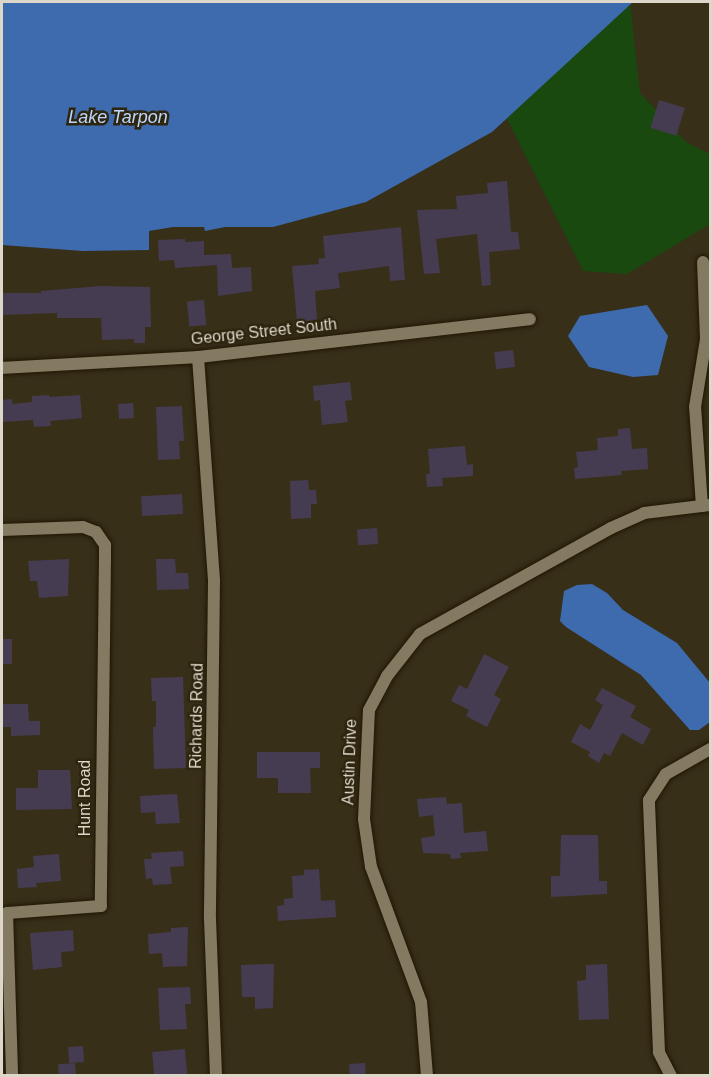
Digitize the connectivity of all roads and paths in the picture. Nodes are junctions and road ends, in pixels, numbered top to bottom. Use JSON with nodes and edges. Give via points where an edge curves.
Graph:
{"nodes":[{"id":1,"x":703,"y":262,"type":"dead end"},
{"id":2,"x":530,"y":319,"type":"dead end"},
{"id":3,"x":198,"y":357,"type":"junction"},
{"id":4,"x":2,"y":368,"type":"edge"},
{"id":5,"x":706,"y":506,"type":"edge"},
{"id":6,"x":2,"y":530,"type":"edge"},
{"id":7,"x":711,"y":749,"type":"edge"},
{"id":8,"x":12,"y":1076,"type":"edge"},
{"id":9,"x":216,"y":1076,"type":"edge"},
{"id":10,"x":426,"y":1076,"type":"edge"},
{"id":11,"x":671,"y":1076,"type":"edge"}],
"edges":[{"from":1,"to":5,"type":"street","via":[[706,339],[695,407]]},
{"from":2,"to":3,"type":"street","name":"George Street South"},
{"from":3,"to":4,"type":"street","name":"George Street South"},
{"from":3,"to":9,"type":"street","name":"Richards Road","via":[[214,580],[210,919]]},
{"from":5,"to":10,"type":"street","name":"Austin Drive","via":[[644,513],[420,634],[387,676],[369,710],[364,819],[371,867],[421,1002]]},
{"from":6,"to":8,"type":"street","name":"Hunt Road","via":[[83,527],[96,532],[105,545],[101,906],[7,913]]},
{"from":7,"to":11,"type":"street","via":[[666,774],[648,800],[659,1052]]}]}
